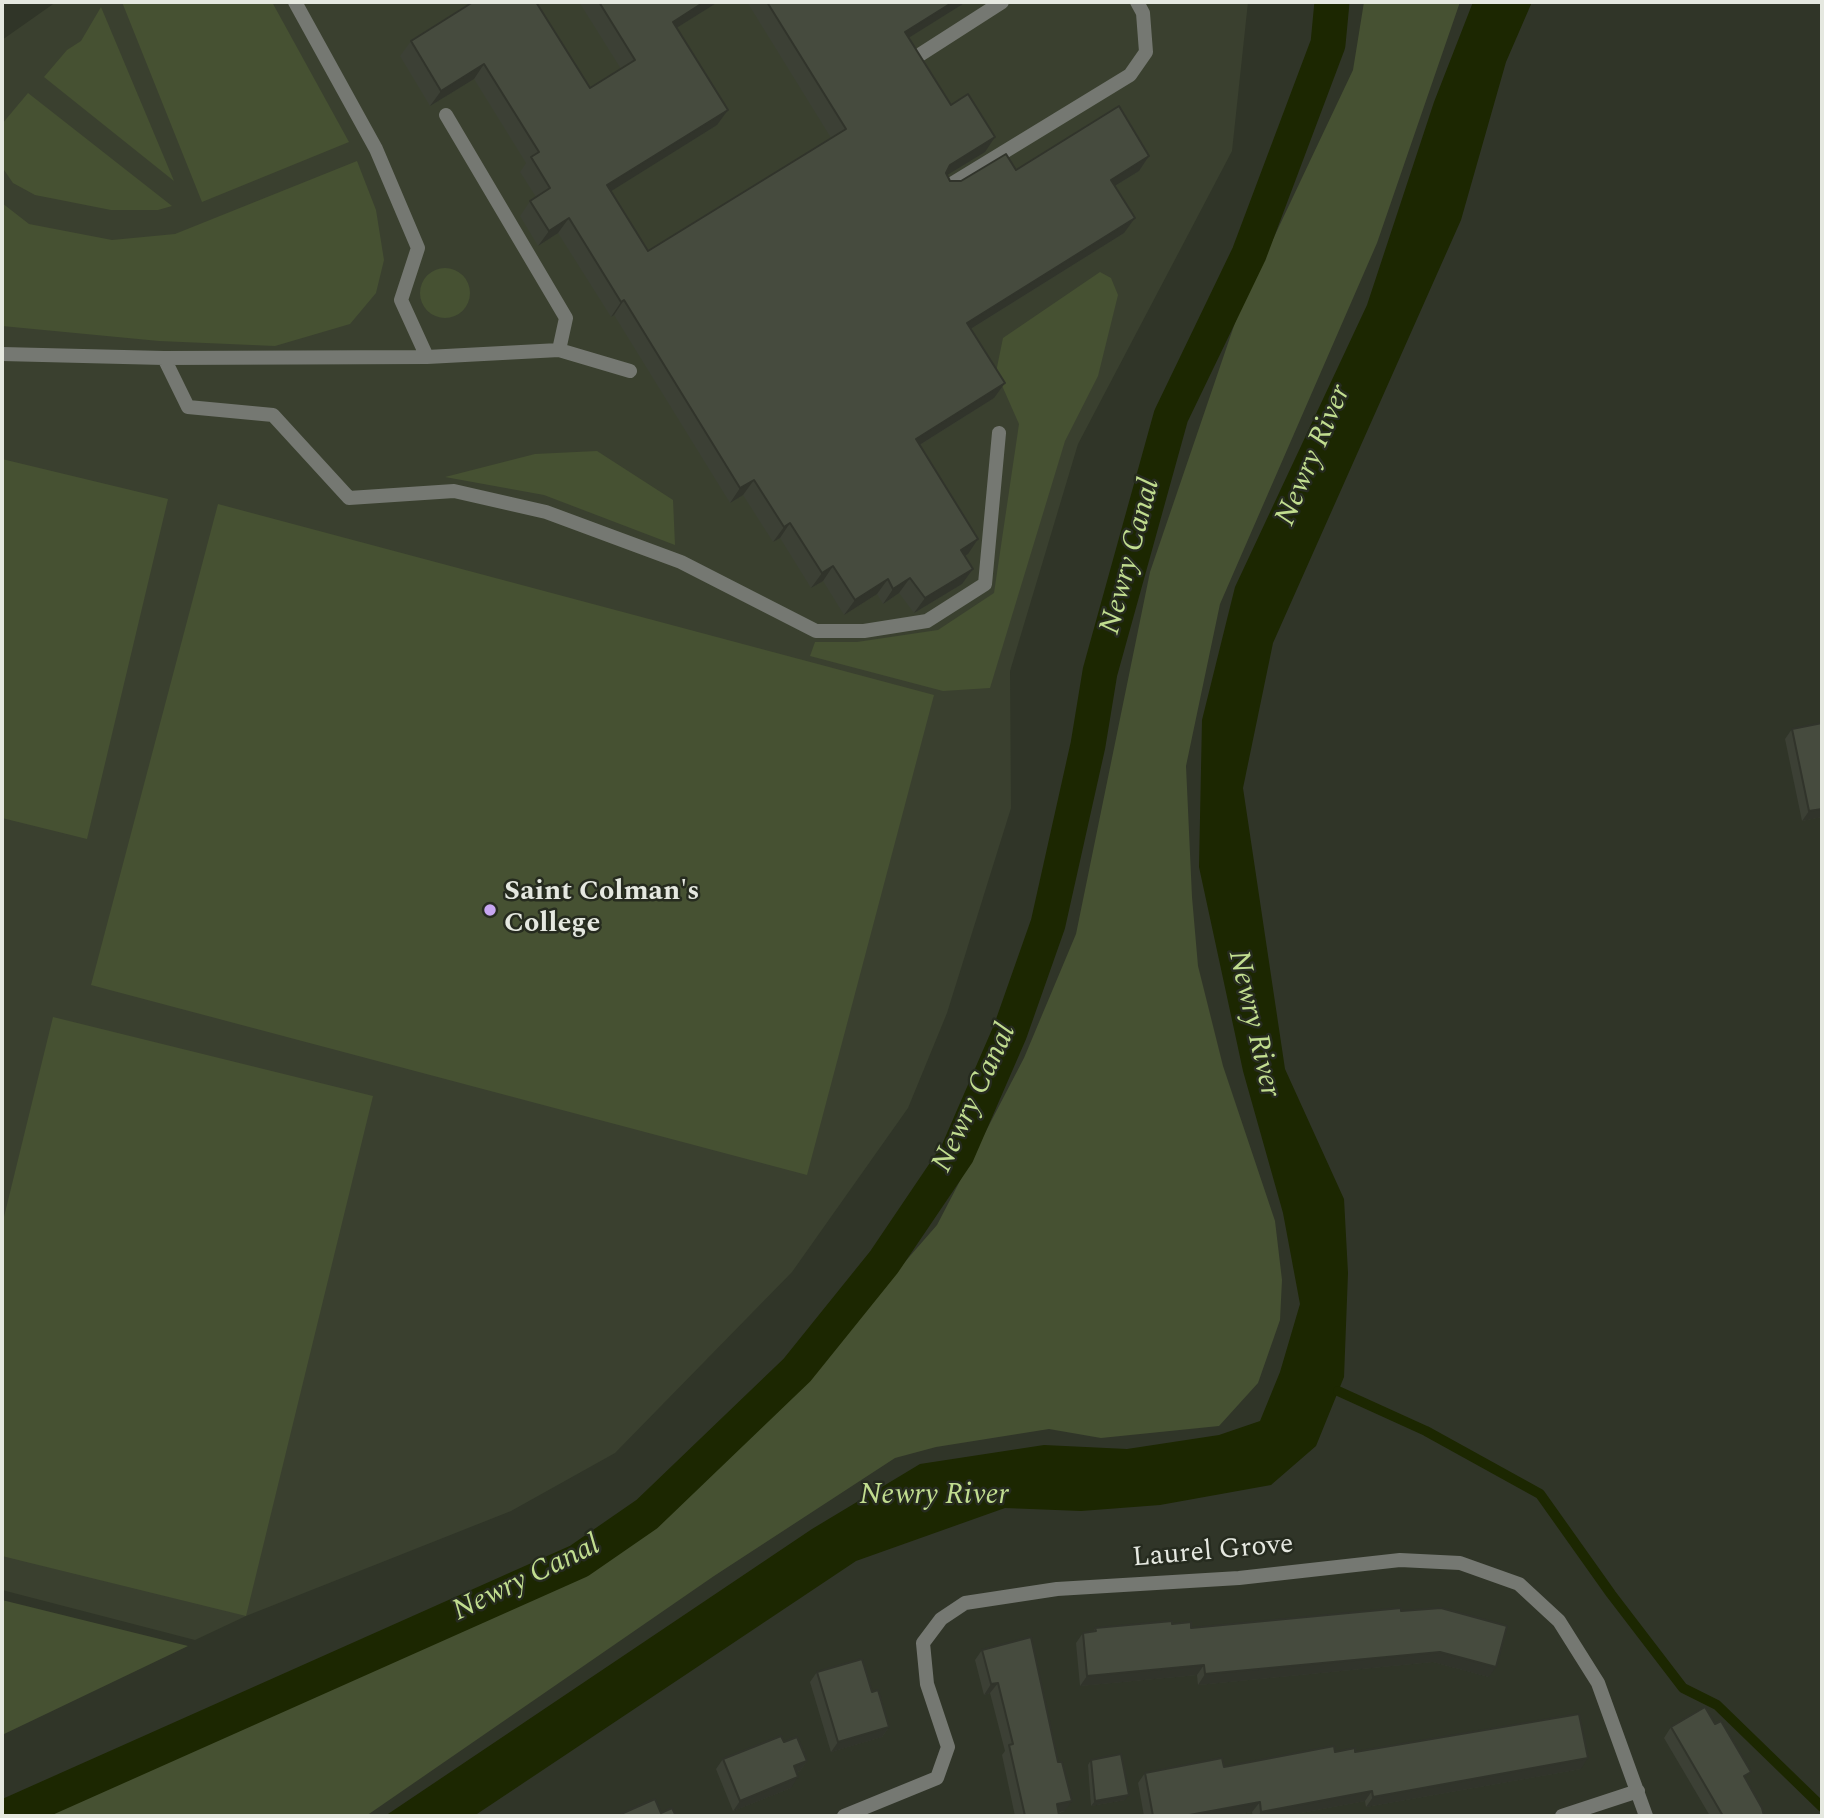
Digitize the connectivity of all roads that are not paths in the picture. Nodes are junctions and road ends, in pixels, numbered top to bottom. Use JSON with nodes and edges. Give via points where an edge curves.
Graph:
{"nodes":[{"id":1,"x":295,"y":2,"type":"edge"},
{"id":2,"x":1002,"y":2,"type":"edge"},
{"id":3,"x":1137,"y":2,"type":"edge"},
{"id":4,"x":985,"y":6,"type":"edge"},
{"id":5,"x":921,"y":54,"type":"edge"},
{"id":6,"x":446,"y":116,"type":"dead end"},
{"id":7,"x":946,"y":188,"type":"edge"},
{"id":8,"x":559,"y":350,"type":"junction"},
{"id":9,"x":2,"y":354,"type":"edge"},
{"id":10,"x":427,"y":357,"type":"junction"},
{"id":11,"x":164,"y":358,"type":"junction"},
{"id":12,"x":630,"y":371,"type":"dead end"},
{"id":13,"x":999,"y":433,"type":"dead end"},
{"id":14,"x":1637,"y":1791,"type":"junction"},
{"id":15,"x":844,"y":1816,"type":"edge"},
{"id":16,"x":1562,"y":1816,"type":"edge"},
{"id":17,"x":1646,"y":1816,"type":"edge"}],
"edges":[{"from":1,"to":10,"type":"street","via":[[376,149],[418,248],[401,300]]},
{"from":2,"to":4,"type":"street"},
{"from":3,"to":7,"type":"street","via":[[1143,13],[1146,52],[1130,75]]},
{"from":4,"to":5,"type":"street"},
{"from":6,"to":8,"type":"street","via":[[566,318]]},
{"from":8,"to":10,"type":"street"},
{"from":8,"to":12,"type":"street"},
{"from":9,"to":11,"type":"street"},
{"from":10,"to":11,"type":"street"},
{"from":11,"to":13,"type":"street","via":[[188,407],[274,415],[349,498],[454,491],[546,512],[681,562],[816,631],[864,631],[927,621],[985,584]]},
{"from":14,"to":15,"type":"street","name":"Laurel Grove","via":[[1598,1683],[1559,1621],[1519,1584],[1460,1563],[1400,1560],[1239,1578],[1056,1589],[965,1603],[941,1619],[923,1643],[927,1684],[948,1747],[937,1778]]},
{"from":14,"to":16,"type":"street"},
{"from":14,"to":17,"type":"street","name":"Laurel Grove"}]}
